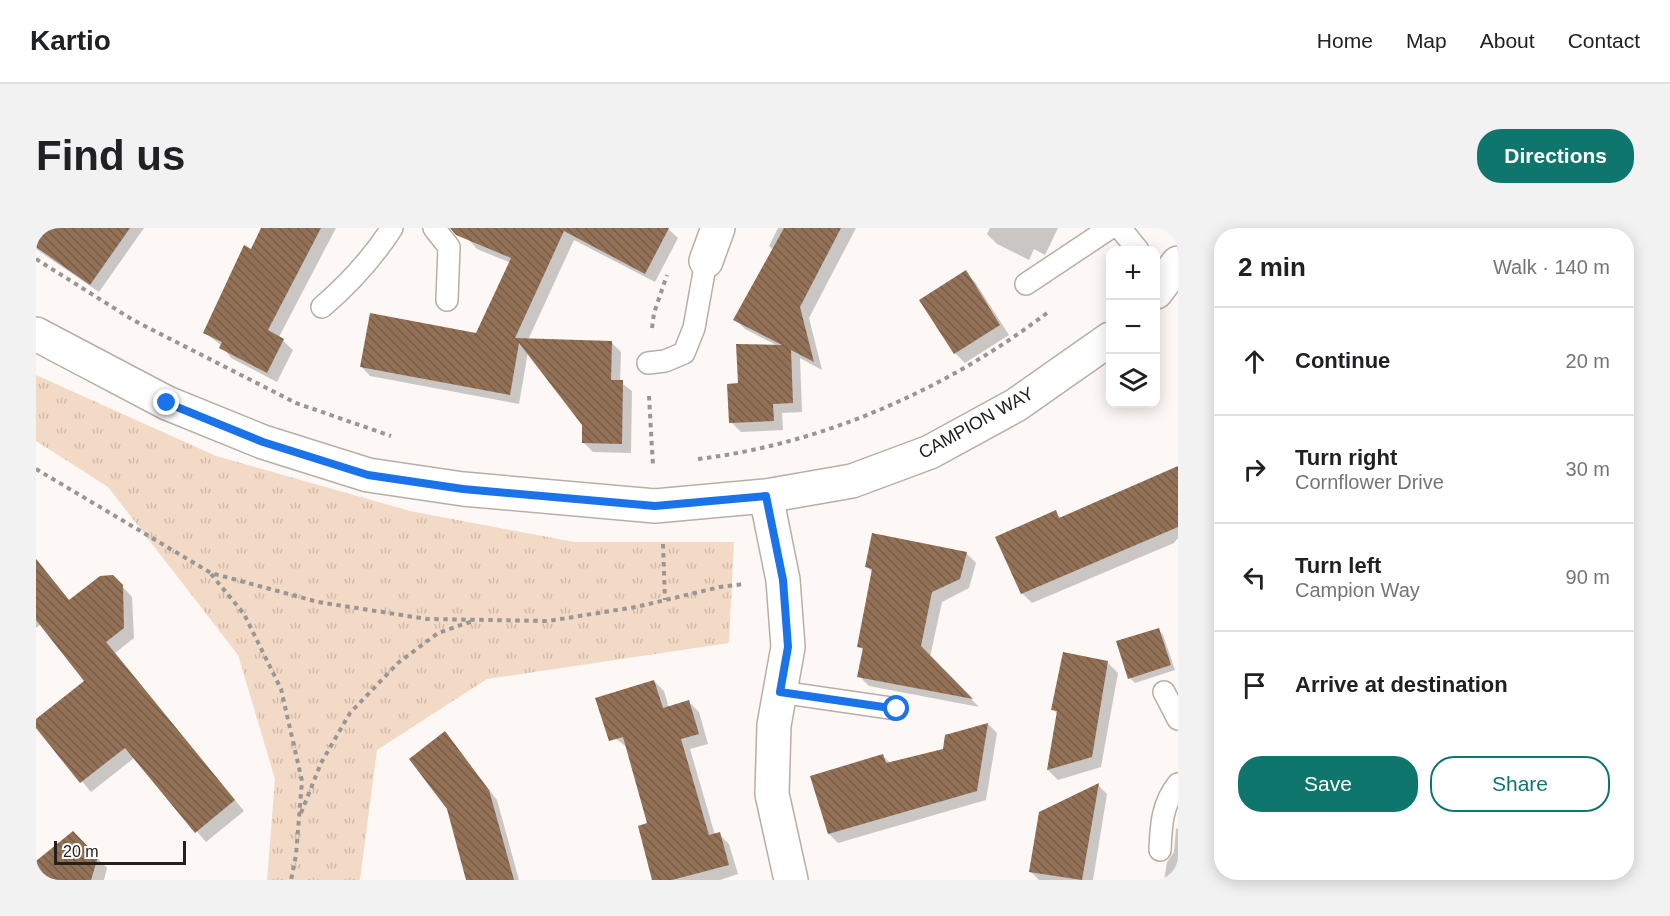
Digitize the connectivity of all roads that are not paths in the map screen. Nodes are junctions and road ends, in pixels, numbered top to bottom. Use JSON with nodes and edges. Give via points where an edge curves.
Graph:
{"nodes":[{"id":1,"x":392,"y":228,"type":"edge"},
{"id":2,"x":434,"y":228,"type":"edge"},
{"id":3,"x":718,"y":228,"type":"edge"},
{"id":4,"x":1110,"y":228,"type":"edge"},
{"id":5,"x":1120,"y":228,"type":"edge"},
{"id":6,"x":1135,"y":246,"type":"edge"},
{"id":7,"x":706,"y":261,"type":"joint"},
{"id":8,"x":1026,"y":284,"type":"dead end"},
{"id":9,"x":447,"y":300,"type":"dead end"},
{"id":10,"x":322,"y":307,"type":"dead end"},
{"id":11,"x":36,"y":334,"type":"edge"},
{"id":12,"x":1106,"y":342,"type":"edge"},
{"id":13,"x":648,"y":363,"type":"dead end"},
{"id":14,"x":766,"y":496,"type":"junction"},
{"id":15,"x":780,"y":692,"type":"junction"},
{"id":16,"x":1164,"y":692,"type":"dead end"},
{"id":17,"x":897,"y":709,"type":"dead end"},
{"id":18,"x":1178,"y":719,"type":"edge"},
{"id":19,"x":1178,"y":784,"type":"edge"},
{"id":20,"x":1160,"y":850,"type":"dead end"},
{"id":21,"x":791,"y":880,"type":"edge"}],
"edges":[{"from":1,"to":10,"type":"lane","via":[[373,257]]},
{"from":2,"to":9,"type":"lane","via":[[449,248]]},
{"from":3,"to":7,"type":"street"},
{"from":4,"to":8,"type":"lane"},
{"from":5,"to":6,"type":"lane"},
{"from":7,"to":13,"type":"lane","via":[[694,328],[684,353]]},
{"from":11,"to":14,"type":"street","name":"CAMPION WAY","via":[[167,403],[263,442],[368,475],[463,489],[655,506]]},
{"from":12,"to":14,"type":"street","name":"CAMPION WAY","via":[[1016,405],[930,452],[852,481]]},
{"from":14,"to":15,"type":"street","via":[[783,580],[788,647]]},
{"from":15,"to":17,"type":"lane"},
{"from":15,"to":21,"type":"street","via":[[774,725],[772,794]]},
{"from":16,"to":18,"type":"lane"},
{"from":19,"to":20,"type":"lane","via":[[1168,798],[1161,821]]}]}
